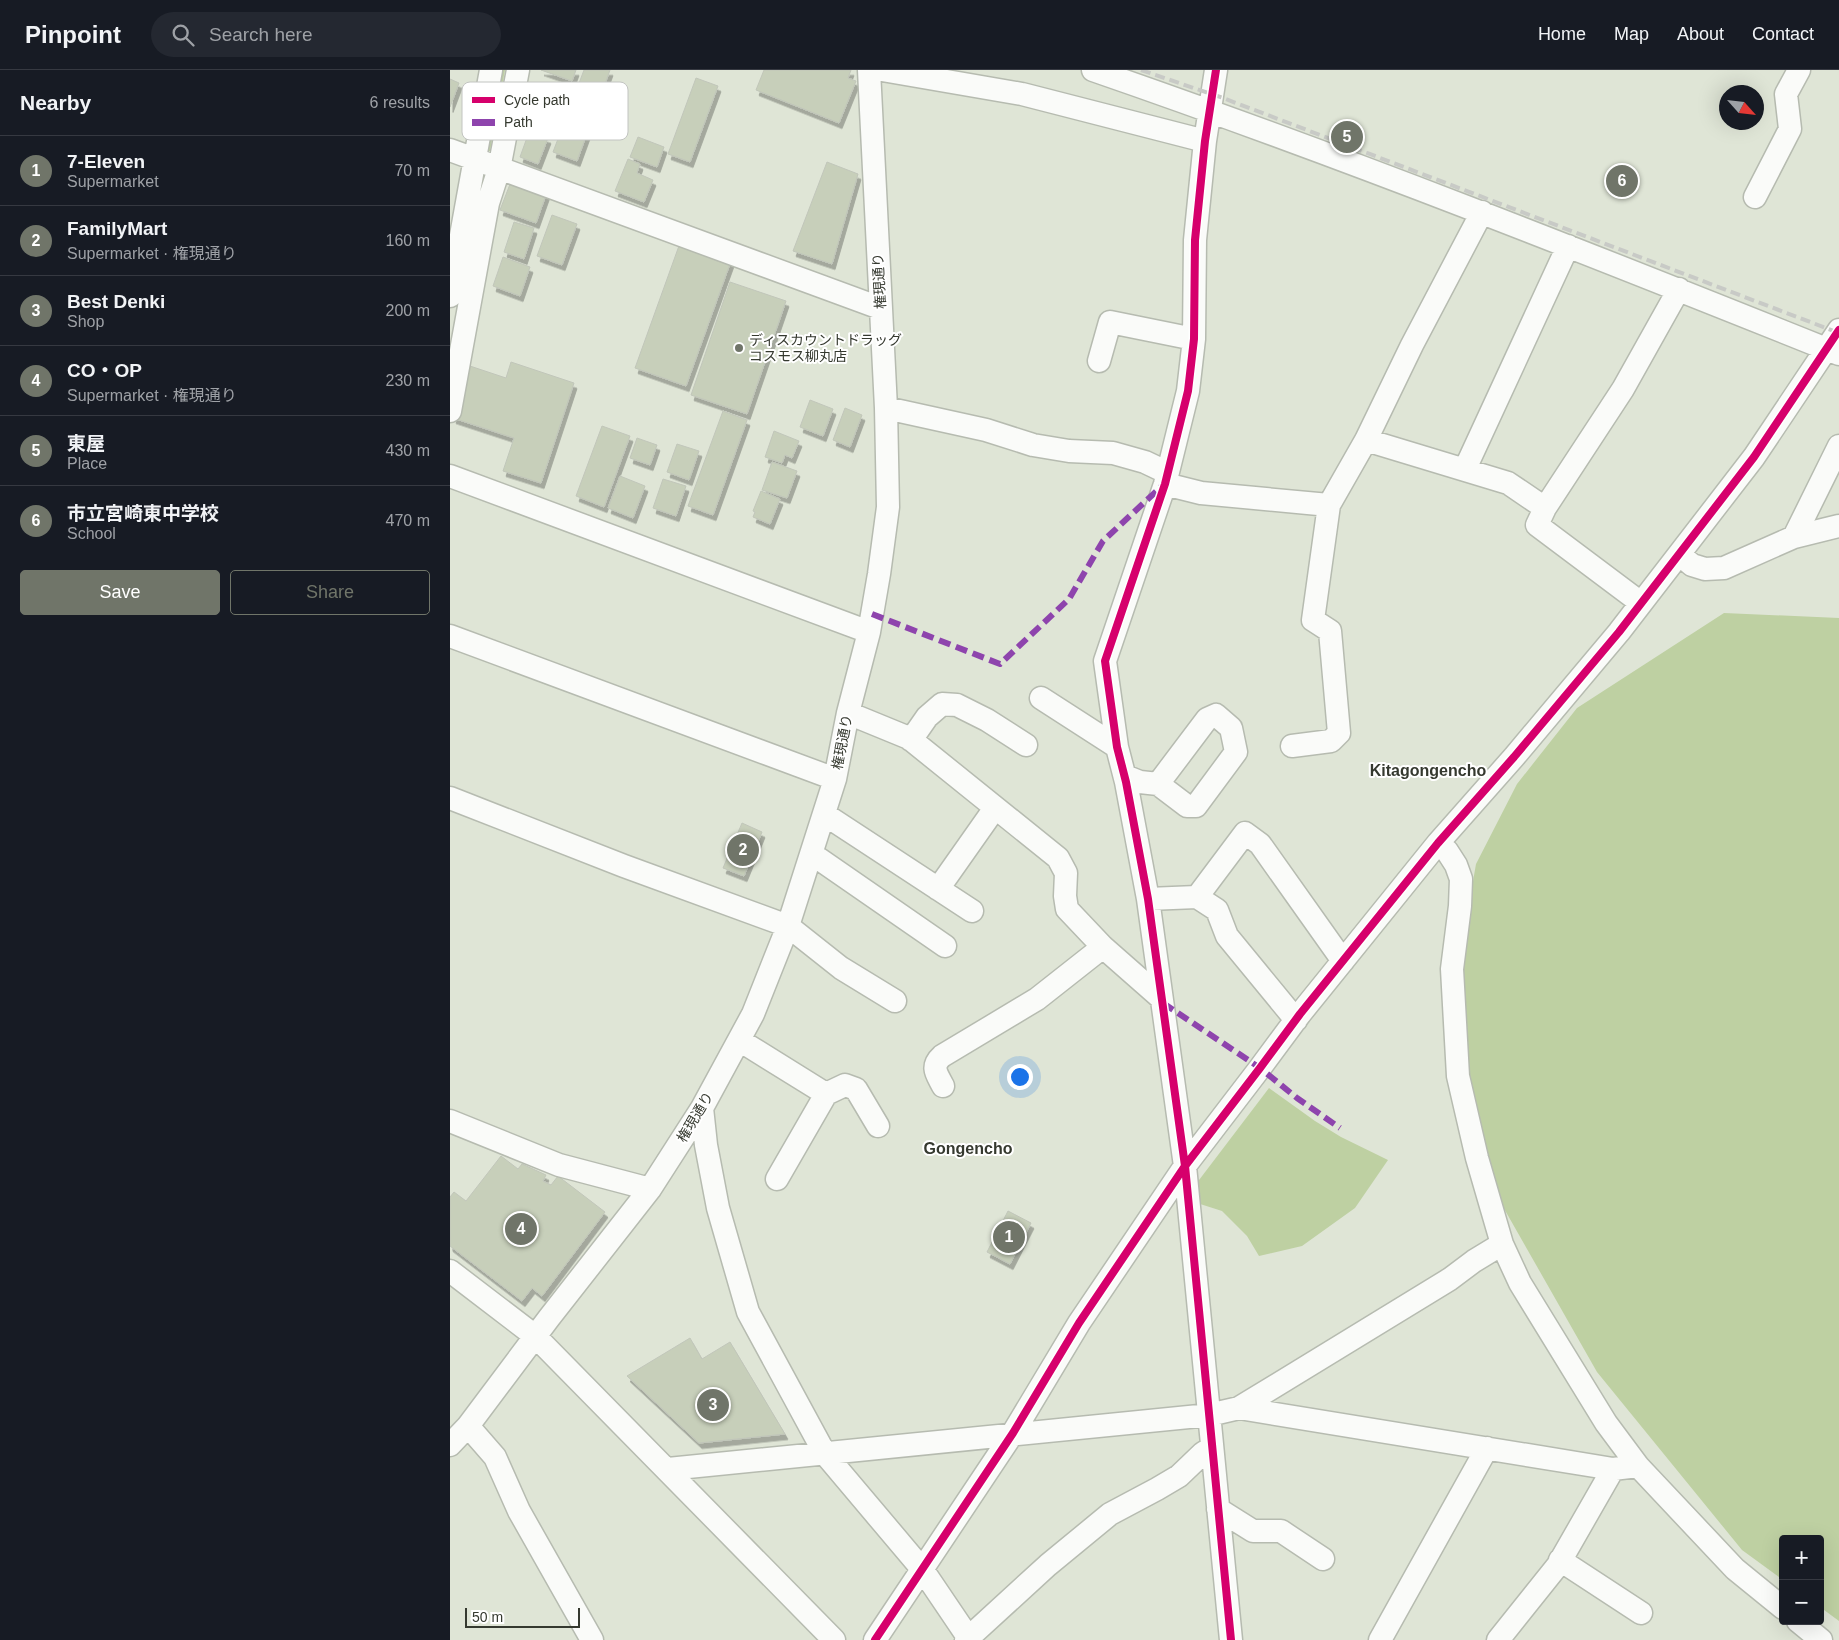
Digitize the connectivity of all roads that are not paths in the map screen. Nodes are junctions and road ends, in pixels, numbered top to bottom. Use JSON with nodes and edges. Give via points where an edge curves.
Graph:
{"nodes":[{"id":1,"x":869,"y":70,"type":"edge"},
{"id":2,"x":882,"y":70,"type":"edge"},
{"id":3,"x":1094,"y":70,"type":"edge"},
{"id":4,"x":1216,"y":70,"type":"edge"},
{"id":5,"x":1799,"y":70,"type":"edge"},
{"id":6,"x":1209,"y":110,"type":"junction"},
{"id":7,"x":478,"y":140,"type":"edge"},
{"id":8,"x":505,"y":140,"type":"edge"},
{"id":9,"x":1205,"y":141,"type":"junction"},
{"id":10,"x":450,"y":150,"type":"edge"},
{"id":11,"x":474,"y":160,"type":"junction"},
{"id":12,"x":499,"y":169,"type":"junction"},
{"id":13,"x":1754,"y":197,"type":"dead end"},
{"id":14,"x":1482,"y":212,"type":"junction"},
{"id":15,"x":1568,"y":246,"type":"junction"},
{"id":16,"x":1679,"y":289,"type":"junction"},
{"id":17,"x":450,"y":296,"type":"edge"},
{"id":18,"x":880,"y":308,"type":"junction"},
{"id":19,"x":1194,"y":339,"type":"junction"},
{"id":20,"x":1835,"y":344,"type":"edge"},
{"id":21,"x":1099,"y":361,"type":"dead end"},
{"id":22,"x":886,"y":408,"type":"junction"},
{"id":23,"x":450,"y":411,"type":"edge"},
{"id":24,"x":1366,"y":440,"type":"junction"},
{"id":25,"x":1839,"y":446,"type":"edge"},
{"id":26,"x":1465,"y":469,"type":"junction"},
{"id":27,"x":450,"y":476,"type":"edge"},
{"id":28,"x":1165,"y":478,"type":"junction"},
{"id":29,"x":1329,"y":505,"type":"junction"},
{"id":30,"x":1545,"y":508,"type":"junction"},
{"id":31,"x":1839,"y":526,"type":"edge"},
{"id":32,"x":1794,"y":537,"type":"junction"},
{"id":33,"x":1679,"y":554,"type":"junction"},
{"id":34,"x":1641,"y":603,"type":"junction"},
{"id":35,"x":869,"y":632,"type":"junction"},
{"id":36,"x":450,"y":636,"type":"edge"},
{"id":37,"x":1041,"y":698,"type":"dead end"},
{"id":38,"x":848,"y":713,"type":"junction"},
{"id":39,"x":911,"y":740,"type":"junction"},
{"id":40,"x":1026,"y":745,"type":"dead end"},
{"id":41,"x":1292,"y":746,"type":"dead end"},
{"id":42,"x":1117,"y":747,"type":"junction"},
{"id":43,"x":1125,"y":776,"type":"junction"},
{"id":44,"x":835,"y":779,"type":"junction"},
{"id":45,"x":1158,"y":784,"type":"dead end"},
{"id":46,"x":450,"y":798,"type":"edge"},
{"id":47,"x":996,"y":808,"type":"junction"},
{"id":48,"x":824,"y":814,"type":"junction"},
{"id":49,"x":1438,"y":843,"type":"junction"},
{"id":50,"x":812,"y":854,"type":"junction"},
{"id":51,"x":938,"y":889,"type":"junction"},
{"id":52,"x":1197,"y":897,"type":"junction"},
{"id":53,"x":1148,"y":899,"type":"junction"},
{"id":54,"x":972,"y":912,"type":"dead end"},
{"id":55,"x":788,"y":926,"type":"junction"},
{"id":56,"x":945,"y":946,"type":"dead end"},
{"id":57,"x":1103,"y":947,"type":"junction"},
{"id":58,"x":1343,"y":961,"type":"junction"},
{"id":59,"x":1161,"y":998,"type":"junction"},
{"id":60,"x":895,"y":1001,"type":"dead end"},
{"id":61,"x":1296,"y":1020,"type":"junction"},
{"id":62,"x":739,"y":1040,"type":"junction"},
{"id":63,"x":943,"y":1086,"type":"dead end"},
{"id":64,"x":826,"y":1094,"type":"junction"},
{"id":65,"x":702,"y":1108,"type":"junction"},
{"id":66,"x":450,"y":1120,"type":"edge"},
{"id":67,"x":878,"y":1126,"type":"dead end"},
{"id":68,"x":1184,"y":1166,"type":"junction"},
{"id":69,"x":777,"y":1179,"type":"dead end"},
{"id":70,"x":650,"y":1189,"type":"junction"},
{"id":71,"x":1502,"y":1244,"type":"junction"},
{"id":72,"x":450,"y":1271,"type":"edge"},
{"id":73,"x":535,"y":1336,"type":"junction"},
{"id":74,"x":1239,"y":1408,"type":"junction"},
{"id":75,"x":1209,"y":1415,"type":"junction"},
{"id":76,"x":468,"y":1426,"type":"junction"},
{"id":77,"x":1013,"y":1433,"type":"junction"},
{"id":78,"x":450,"y":1445,"type":"edge"},
{"id":79,"x":1211,"y":1448,"type":"junction"},
{"id":80,"x":1487,"y":1448,"type":"junction"},
{"id":81,"x":825,"y":1454,"type":"junction"},
{"id":82,"x":1638,"y":1466,"type":"junction"},
{"id":83,"x":668,"y":1469,"type":"junction"},
{"id":84,"x":1613,"y":1469,"type":"junction"},
{"id":85,"x":1218,"y":1509,"type":"junction"},
{"id":86,"x":1324,"y":1559,"type":"dead end"},
{"id":87,"x":1560,"y":1560,"type":"junction"},
{"id":88,"x":922,"y":1569,"type":"junction"},
{"id":89,"x":1779,"y":1605,"type":"edge"},
{"id":90,"x":1641,"y":1614,"type":"dead end"},
{"id":91,"x":1803,"y":1625,"type":"edge"},
{"id":92,"x":968,"y":1639,"type":"edge"},
{"id":93,"x":592,"y":1640,"type":"edge"},
{"id":94,"x":834,"y":1640,"type":"edge"},
{"id":95,"x":875,"y":1640,"type":"edge"},
{"id":96,"x":1231,"y":1640,"type":"edge"},
{"id":97,"x":1380,"y":1640,"type":"edge"},
{"id":98,"x":1498,"y":1640,"type":"edge"},
{"id":99,"x":1821,"y":1640,"type":"edge"}],
"edges":[{"from":1,"to":18,"type":"street","name":"権現通り"},
{"from":2,"to":9,"type":"street","via":[[1022,94]]},
{"from":3,"to":6,"type":"street"},
{"from":4,"to":6,"type":"street"},
{"from":5,"to":13,"type":"street","via":[[1786,94],[1790,130]]},
{"from":6,"to":9,"type":"street"},
{"from":6,"to":14,"type":"street"},
{"from":7,"to":11,"type":"street"},
{"from":8,"to":12,"type":"street"},
{"from":9,"to":19,"type":"street","via":[[1195,240]]},
{"from":10,"to":11,"type":"street"},
{"from":11,"to":12,"type":"street"},
{"from":11,"to":17,"type":"street"},
{"from":12,"to":18,"type":"street"},
{"from":12,"to":23,"type":"street","via":[[488,203]]},
{"from":14,"to":15,"type":"street"},
{"from":14,"to":24,"type":"street"},
{"from":15,"to":16,"type":"street"},
{"from":15,"to":26,"type":"street"},
{"from":16,"to":20,"type":"street"},
{"from":16,"to":30,"type":"street","via":[[1623,389]]},
{"from":18,"to":22,"type":"street","name":"権現通り"},
{"from":19,"to":21,"type":"street","via":[[1110,322]]},
{"from":19,"to":28,"type":"street","via":[[1188,391]]},
{"from":20,"to":33,"type":"street","via":[[1754,458]]},
{"from":22,"to":28,"type":"street","via":[[986,430],[1033,445],[1113,453],[1145,462]]},
{"from":22,"to":35,"type":"street","name":"権現通り","via":[[888,507]]},
{"from":24,"to":26,"type":"street"},
{"from":24,"to":29,"type":"street"},
{"from":25,"to":32,"type":"street"},
{"from":26,"to":30,"type":"street","via":[[1508,483]]},
{"from":27,"to":35,"type":"street"},
{"from":28,"to":29,"type":"street","via":[[1201,494]]},
{"from":28,"to":42,"type":"street","via":[[1105,661]]},
{"from":29,"to":41,"type":"street","via":[[1313,620],[1330,631],[1339,733],[1331,741]]},
{"from":30,"to":34,"type":"street","via":[[1537,525]]},
{"from":31,"to":32,"type":"street"},
{"from":32,"to":33,"type":"street","via":[[1724,568],[1705,569],[1692,565]]},
{"from":33,"to":34,"type":"street"},
{"from":34,"to":49,"type":"street"},
{"from":35,"to":38,"type":"street","name":"権現通り"},
{"from":36,"to":44,"type":"street"},
{"from":37,"to":42,"type":"street"},
{"from":38,"to":39,"type":"street"},
{"from":38,"to":44,"type":"street","name":"権現通り"},
{"from":39,"to":40,"type":"street","via":[[927,717],[942,704],[957,705]]},
{"from":39,"to":47,"type":"street"},
{"from":42,"to":43,"type":"street"},
{"from":43,"to":45,"type":"street"},
{"from":43,"to":53,"type":"street"},
{"from":44,"to":48,"type":"street","name":"権現通り"},
{"from":46,"to":55,"type":"street"},
{"from":47,"to":51,"type":"street"},
{"from":47,"to":57,"type":"street","via":[[1058,858],[1066,873],[1067,909]]},
{"from":48,"to":50,"type":"street","name":"権現通り"},
{"from":48,"to":51,"type":"street"},
{"from":49,"to":58,"type":"street"},
{"from":49,"to":71,"type":"street","via":[[1456,864],[1461,879],[1452,969],[1458,1076]]},
{"from":50,"to":55,"type":"street","name":"権現通り"},
{"from":50,"to":56,"type":"street"},
{"from":51,"to":54,"type":"street"},
{"from":52,"to":53,"type":"street"},
{"from":52,"to":58,"type":"street","via":[[1245,833],[1260,844]]},
{"from":52,"to":61,"type":"street","via":[[1217,910],[1227,936]]},
{"from":53,"to":59,"type":"street"},
{"from":55,"to":60,"type":"street","via":[[841,968]]},
{"from":55,"to":62,"type":"street","name":"権現通り","via":[[753,1014]]},
{"from":57,"to":59,"type":"street"},
{"from":57,"to":63,"type":"street","via":[[1037,999],[936,1061],[935,1070]]},
{"from":58,"to":61,"type":"street"},
{"from":59,"to":68,"type":"street"},
{"from":61,"to":68,"type":"street"},
{"from":62,"to":64,"type":"street"},
{"from":62,"to":65,"type":"street","name":"権現通り"},
{"from":64,"to":67,"type":"street","via":[[845,1085],[856,1089]]},
{"from":64,"to":69,"type":"street"},
{"from":65,"to":70,"type":"street","name":"権現通り"},
{"from":65,"to":81,"type":"street","via":[[718,1208],[748,1312]]},
{"from":66,"to":70,"type":"street","via":[[559,1165]]},
{"from":68,"to":75,"type":"street"},
{"from":68,"to":77,"type":"street","via":[[1079,1323]]},
{"from":70,"to":73,"type":"street","name":"権現通り"},
{"from":71,"to":74,"type":"street"},
{"from":71,"to":82,"type":"street","via":[[1520,1283],[1606,1423]]},
{"from":72,"to":73,"type":"street"},
{"from":73,"to":76,"type":"street","name":"権現通り"},
{"from":73,"to":83,"type":"street"},
{"from":74,"to":75,"type":"street"},
{"from":74,"to":80,"type":"street"},
{"from":75,"to":77,"type":"street"},
{"from":75,"to":79,"type":"street"},
{"from":76,"to":78,"type":"street","name":"権現通り"},
{"from":76,"to":93,"type":"street","via":[[495,1457],[519,1511]]},
{"from":77,"to":81,"type":"street"},
{"from":77,"to":88,"type":"street"},
{"from":79,"to":85,"type":"street"},
{"from":79,"to":92,"type":"street","via":[[1179,1476],[1110,1514],[1048,1565]]},
{"from":80,"to":84,"type":"street"},
{"from":80,"to":97,"type":"street"},
{"from":81,"to":83,"type":"street"},
{"from":81,"to":88,"type":"street"},
{"from":82,"to":84,"type":"street"},
{"from":82,"to":89,"type":"street","via":[[1735,1569]]},
{"from":83,"to":94,"type":"street"},
{"from":84,"to":87,"type":"street"},
{"from":85,"to":86,"type":"street","via":[[1253,1531],[1281,1531]]},
{"from":85,"to":96,"type":"street"},
{"from":87,"to":90,"type":"street"},
{"from":87,"to":98,"type":"street"},
{"from":88,"to":92,"type":"street"},
{"from":88,"to":95,"type":"street"},
{"from":91,"to":99,"type":"street"}]}
